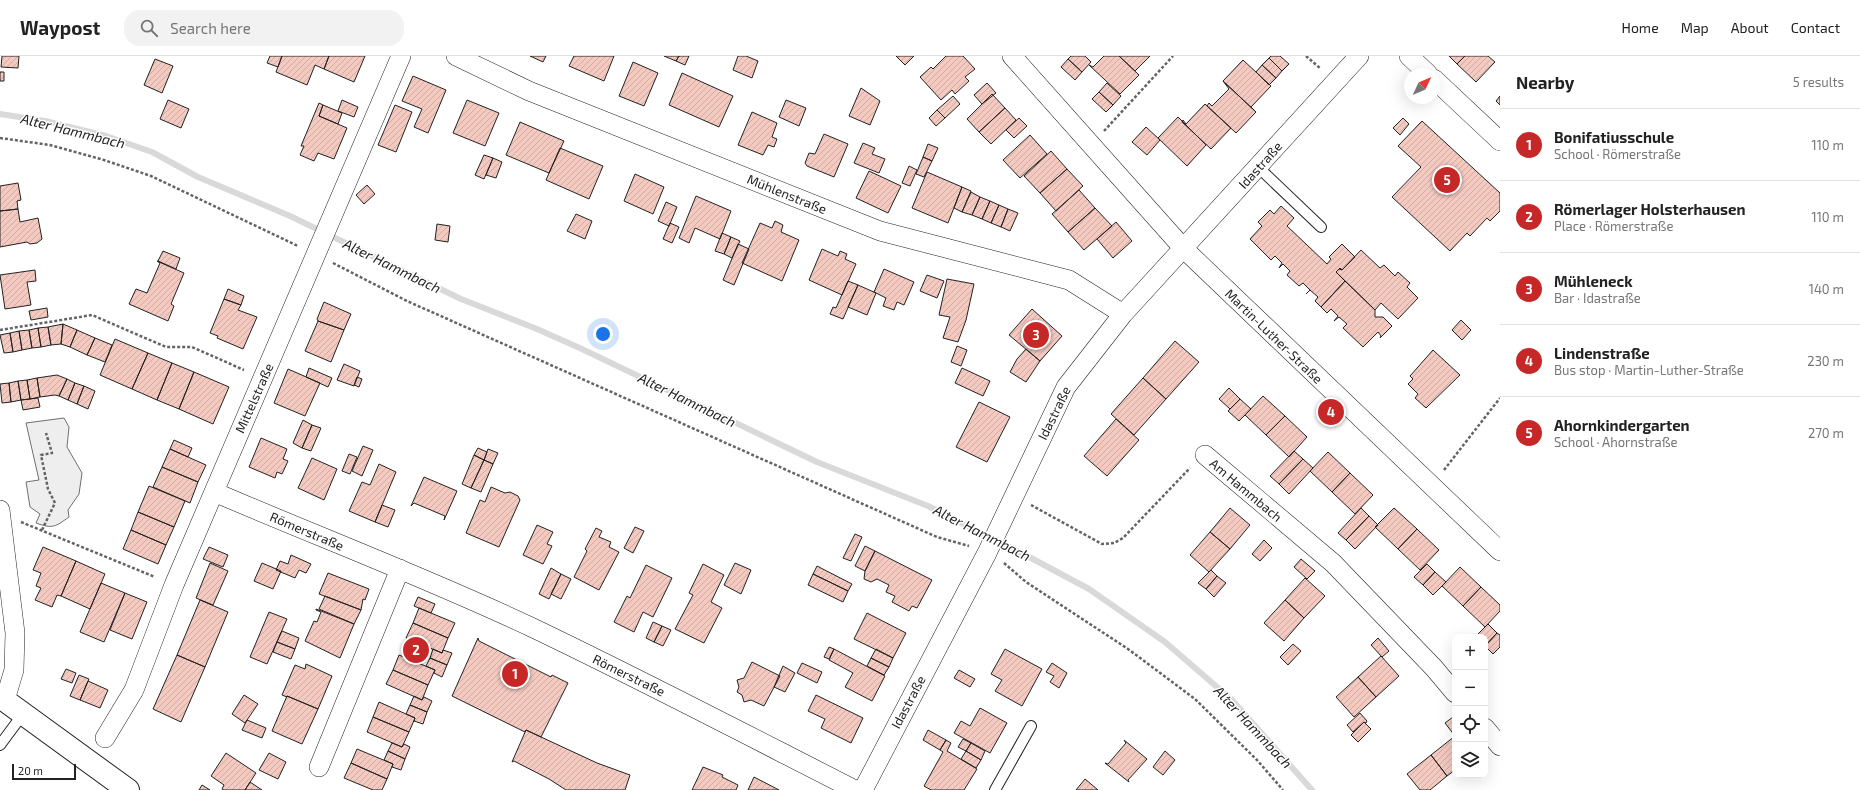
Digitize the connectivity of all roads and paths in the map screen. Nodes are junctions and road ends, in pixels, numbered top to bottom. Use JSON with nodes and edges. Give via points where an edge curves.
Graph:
{"nodes":[{"id":1,"x":401,"y":56,"type":"edge"},
{"id":2,"x":456,"y":56,"type":"edge"},
{"id":3,"x":1012,"y":56,"type":"edge"},
{"id":4,"x":1173,"y":56,"type":"edge"},
{"id":5,"x":1359,"y":56,"type":"edge"},
{"id":6,"x":1409,"y":56,"type":"edge"},
{"id":7,"x":1422,"y":68,"type":"edge"},
{"id":8,"x":1440,"y":85,"type":"edge"},
{"id":9,"x":0,"y":138,"type":"edge"},
{"id":10,"x":1500,"y":141,"type":"edge"},
{"id":11,"x":1092,"y":144,"type":"junction"},
{"id":12,"x":1258,"y":167,"type":"junction"},
{"id":13,"x":1322,"y":227,"type":"dead end"},
{"id":14,"x":1184,"y":249,"type":"junction"},
{"id":15,"x":319,"y":250,"type":"junction"},
{"id":16,"x":1123,"y":314,"type":"junction"},
{"id":17,"x":0,"y":330,"type":"edge"},
{"id":18,"x":263,"y":378,"type":"junction"},
{"id":19,"x":1500,"y":398,"type":"edge"},
{"id":20,"x":46,"y":433,"type":"dead end"},
{"id":21,"x":1206,"y":456,"type":"joint"},
{"id":22,"x":1432,"y":487,"type":"junction"},
{"id":23,"x":214,"y":492,"type":"junction"},
{"id":24,"x":1011,"y":503,"type":"junction"},
{"id":25,"x":0,"y":511,"type":"edge"},
{"id":26,"x":42,"y":530,"type":"junction"},
{"id":27,"x":988,"y":549,"type":"junction"},
{"id":28,"x":1499,"y":549,"type":"edge"},
{"id":29,"x":400,"y":569,"type":"junction"},
{"id":30,"x":174,"y":585,"type":"junction"},
{"id":31,"x":1452,"y":689,"type":"edge"},
{"id":32,"x":2,"y":698,"type":"edge"},
{"id":33,"x":23,"y":714,"type":"junction"},
{"id":34,"x":1032,"y":726,"type":"dead end"},
{"id":35,"x":1488,"y":732,"type":"edge"},
{"id":36,"x":105,"y":738,"type":"dead end"},
{"id":37,"x":0,"y":745,"type":"edge"},
{"id":38,"x":1500,"y":746,"type":"edge"},
{"id":39,"x":319,"y":767,"type":"dead end"},
{"id":40,"x":128,"y":790,"type":"edge"},
{"id":41,"x":855,"y":790,"type":"edge"},
{"id":42,"x":863,"y":790,"type":"edge"},
{"id":43,"x":995,"y":790,"type":"edge"},
{"id":44,"x":1283,"y":790,"type":"edge"}],
"edges":[{"from":1,"to":15,"type":"street","name":"Mittelstraße"},
{"from":2,"to":16,"type":"street","name":"Mühlenstraße","via":[[529,91],[880,231],[1069,280]]},
{"from":3,"to":11,"type":"street","name":"Martin-Luther-Straße"},
{"from":4,"to":11,"type":"path"},
{"from":5,"to":12,"type":"street","name":"Idastraße"},
{"from":6,"to":7,"type":"street"},
{"from":8,"to":10,"type":"street"},
{"from":9,"to":15,"type":"path","via":[[50,144],[151,176]]},
{"from":11,"to":14,"type":"street","name":"Martin-Luther-Straße"},
{"from":12,"to":13,"type":"lane"},
{"from":12,"to":14,"type":"street","name":"Idastraße"},
{"from":14,"to":16,"type":"street","name":"Idastraße"},
{"from":14,"to":22,"type":"street","name":"Martin-Luther-Straße"},
{"from":15,"to":18,"type":"street","name":"Mittelstraße"},
{"from":15,"to":27,"type":"path","via":[[407,301],[937,536]]},
{"from":16,"to":24,"type":"street","name":"Idastraße","via":[[1066,387]]},
{"from":17,"to":18,"type":"path","via":[[92,315],[166,346],[192,347]]},
{"from":18,"to":23,"type":"street","name":"Mittelstraße"},
{"from":19,"to":22,"type":"path"},
{"from":20,"to":26,"type":"path","via":[[52,452],[42,455],[48,489],[55,503]]},
{"from":21,"to":24,"type":"path","name":"Am Hammbach","via":[[1175,482],[1123,538],[1114,543],[1102,544]]},
{"from":21,"to":31,"type":"street","name":"Am Hammbach","via":[[1333,563]]},
{"from":22,"to":28,"type":"street","name":"Martin-Luther-Straße"},
{"from":23,"to":29,"type":"street","name":"Römerstraße"},
{"from":23,"to":30,"type":"street","name":"Mittelstraße"},
{"from":24,"to":27,"type":"street","name":"Idastraße"},
{"from":25,"to":26,"type":"path"},
{"from":25,"to":32,"type":"street","via":[[15,633],[14,670]]},
{"from":26,"to":30,"type":"path"},
{"from":27,"to":42,"type":"street","name":"Idastraße"},
{"from":27,"to":44,"type":"path","via":[[1026,582],[1128,649],[1195,699],[1257,760]]},
{"from":29,"to":39,"type":"street"},
{"from":29,"to":41,"type":"street","name":"Römerstraße","via":[[530,626]]},
{"from":30,"to":36,"type":"street","name":"Mittelstraße","via":[[134,690]]},
{"from":32,"to":33,"type":"main road"},
{"from":33,"to":37,"type":"lane"},
{"from":33,"to":40,"type":"main road"},
{"from":34,"to":43,"type":"lane"},
{"from":35,"to":38,"type":"street"}]}
